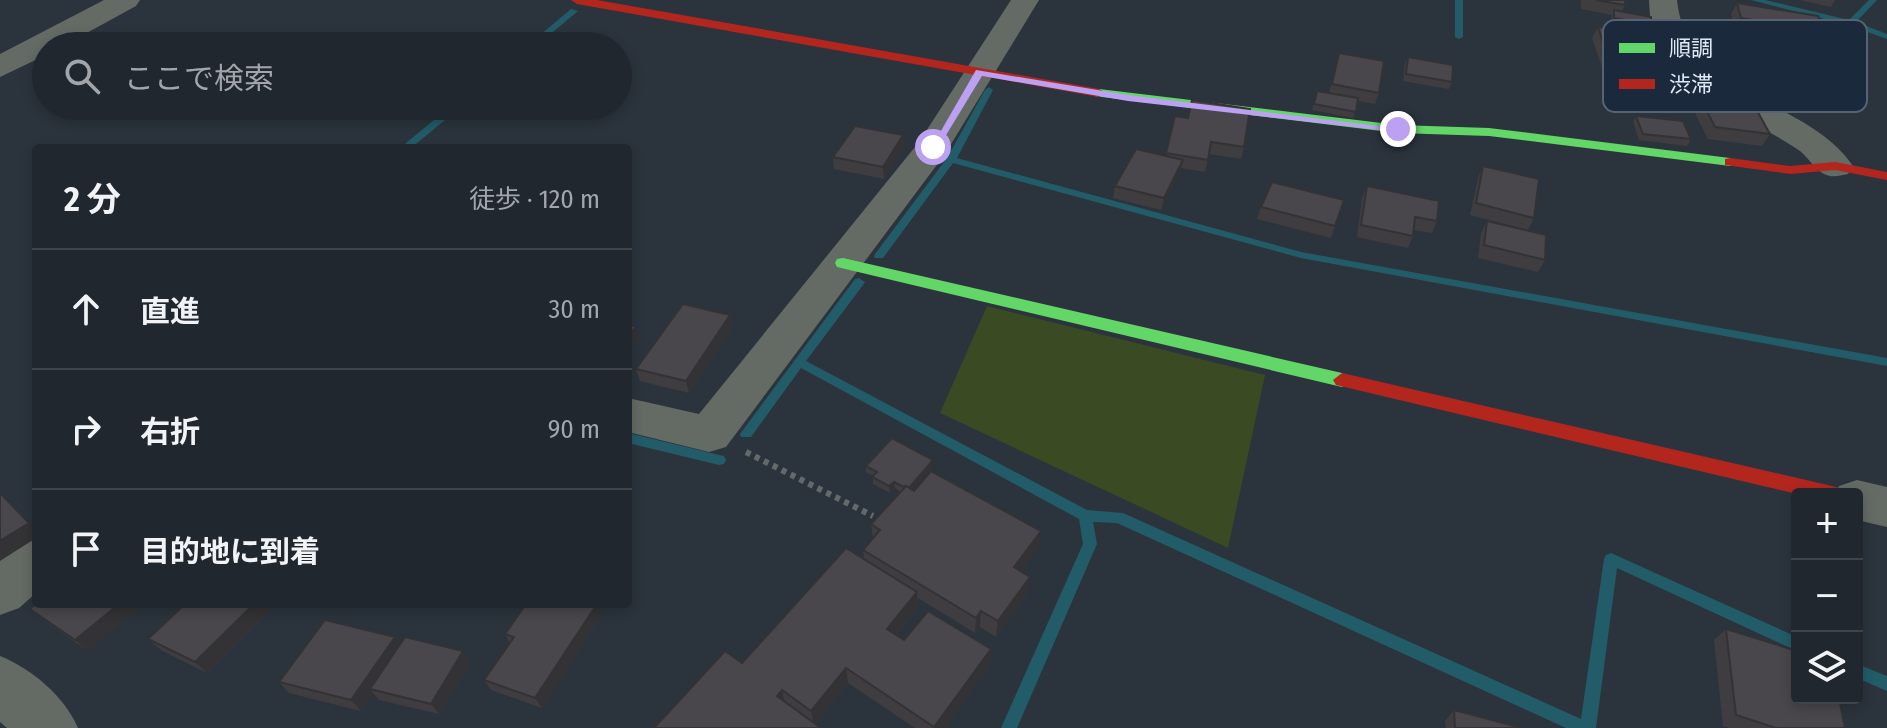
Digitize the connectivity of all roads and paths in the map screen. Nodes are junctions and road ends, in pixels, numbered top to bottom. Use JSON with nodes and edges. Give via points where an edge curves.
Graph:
{"nodes":[{"id":1,"x":126,"y":0,"type":"edge"},
{"id":2,"x":577,"y":0,"type":"edge"},
{"id":3,"x":1025,"y":0,"type":"edge"},
{"id":4,"x":1663,"y":0,"type":"edge"},
{"id":5,"x":1662,"y":20,"type":"edge"},
{"id":6,"x":66,"y":32,"type":"edge"},
{"id":7,"x":32,"y":50,"type":"edge"},
{"id":8,"x":0,"y":67,"type":"edge"},
{"id":9,"x":980,"y":72,"type":"junction"},
{"id":10,"x":1757,"y":112,"type":"edge"},
{"id":11,"x":1835,"y":166,"type":"junction"},
{"id":12,"x":1887,"y":176,"type":"edge"},
{"id":13,"x":843,"y":263,"type":"junction"},
{"id":14,"x":632,"y":416,"type":"edge"},
{"id":15,"x":709,"y":434,"type":"junction"},
{"id":16,"x":1806,"y":488,"type":"edge"},
{"id":17,"x":1863,"y":501,"type":"edge"},
{"id":18,"x":1887,"y":507,"type":"edge"},
{"id":19,"x":873,"y":516,"type":"edge"},
{"id":20,"x":32,"y":564,"type":"edge"},
{"id":21,"x":0,"y":592,"type":"edge"},
{"id":22,"x":0,"y":683,"type":"edge"},
{"id":23,"x":48,"y":728,"type":"edge"}],
"edges":[{"from":1,"to":6,"type":"street"},
{"from":2,"to":9,"type":"street"},
{"from":3,"to":9,"type":"street"},
{"from":4,"to":5,"type":"street"},
{"from":7,"to":8,"type":"street"},
{"from":9,"to":11,"type":"street","via":[[1128,98],[1398,129],[1489,132],[1790,170]]},
{"from":9,"to":13,"type":"street","via":[[933,147]]},
{"from":10,"to":11,"type":"street","via":[[1811,142]]},
{"from":11,"to":12,"type":"street"},
{"from":13,"to":15,"type":"street"},
{"from":13,"to":16,"type":"street"},
{"from":14,"to":15,"type":"street"},
{"from":15,"to":19,"type":"path"},
{"from":17,"to":18,"type":"street"},
{"from":20,"to":21,"type":"street"},
{"from":22,"to":23,"type":"street"}]}
